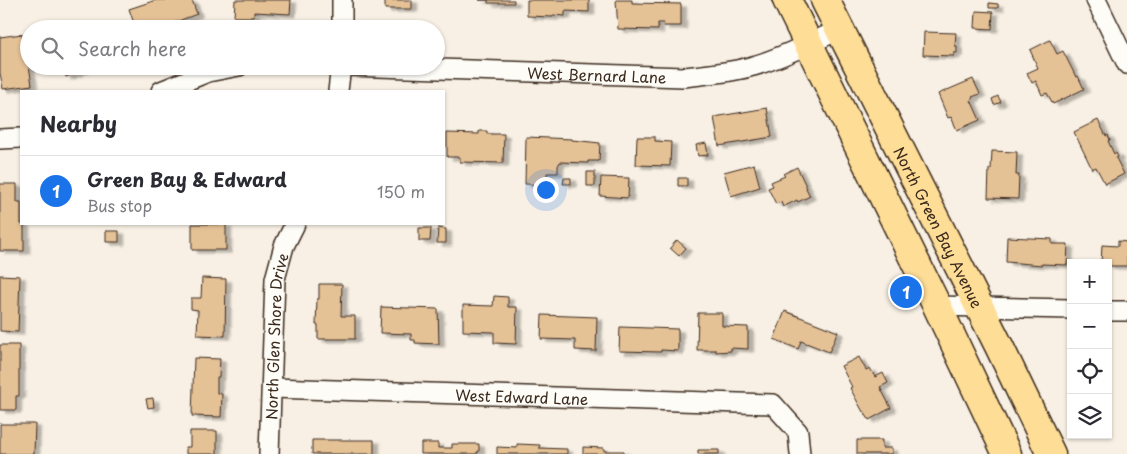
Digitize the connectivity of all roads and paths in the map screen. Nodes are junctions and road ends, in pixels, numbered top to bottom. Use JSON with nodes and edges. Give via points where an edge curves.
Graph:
{"nodes":[{"id":1,"x":342,"y":0,"type":"edge"},
{"id":2,"x":786,"y":0,"type":"edge"},
{"id":3,"x":825,"y":0,"type":"edge"},
{"id":4,"x":1096,"y":0,"type":"edge"},
{"id":5,"x":342,"y":20,"type":"edge"},
{"id":6,"x":839,"y":30,"type":"junction"},
{"id":7,"x":808,"y":44,"type":"junction"},
{"id":8,"x":1127,"y":64,"type":"edge"},
{"id":9,"x":445,"y":69,"type":"edge"},
{"id":10,"x":201,"y":75,"type":"edge"},
{"id":11,"x":340,"y":75,"type":"edge"},
{"id":12,"x":163,"y":90,"type":"edge"},
{"id":13,"x":338,"y":90,"type":"edge"},
{"id":14,"x":20,"y":138,"type":"edge"},
{"id":15,"x":0,"y":139,"type":"edge"},
{"id":16,"x":294,"y":225,"type":"edge"},
{"id":17,"x":937,"y":306,"type":"junction"},
{"id":18,"x":979,"y":307,"type":"junction"},
{"id":19,"x":1067,"y":309,"type":"edge"},
{"id":20,"x":1112,"y":311,"type":"edge"},
{"id":21,"x":1127,"y":311,"type":"edge"},
{"id":22,"x":272,"y":388,"type":"junction"},
{"id":23,"x":269,"y":454,"type":"edge"},
{"id":24,"x":800,"y":454,"type":"edge"},
{"id":25,"x":1007,"y":454,"type":"edge"},
{"id":26,"x":1051,"y":454,"type":"edge"}],
"edges":[{"from":1,"to":5,"type":"street"},
{"from":2,"to":7,"type":"main road"},
{"from":3,"to":6,"type":"main road","name":"North Green Bay Avenue"},
{"from":4,"to":8,"type":"street"},
{"from":6,"to":7,"type":"street","name":"West Bernard Lane"},
{"from":6,"to":18,"type":"main road","name":"North Green Bay Avenue"},
{"from":7,"to":9,"type":"street","name":"West Bernard Lane","via":[[752,67],[684,77]]},
{"from":7,"to":17,"type":"main road"},
{"from":10,"to":12,"type":"street"},
{"from":11,"to":13,"type":"street"},
{"from":14,"to":15,"type":"street"},
{"from":16,"to":22,"type":"street","name":"North Glen Shore Drive","via":[[284,246],[275,279]]},
{"from":17,"to":18,"type":"street"},
{"from":17,"to":25,"type":"main road"},
{"from":18,"to":19,"type":"street"},
{"from":18,"to":26,"type":"main road","name":"North Green Bay Avenue"},
{"from":20,"to":21,"type":"street"},
{"from":22,"to":23,"type":"street","name":"North Glen Shore Drive"},
{"from":22,"to":24,"type":"street","name":"West Edward Lane","via":[[773,404],[798,432]]}]}
